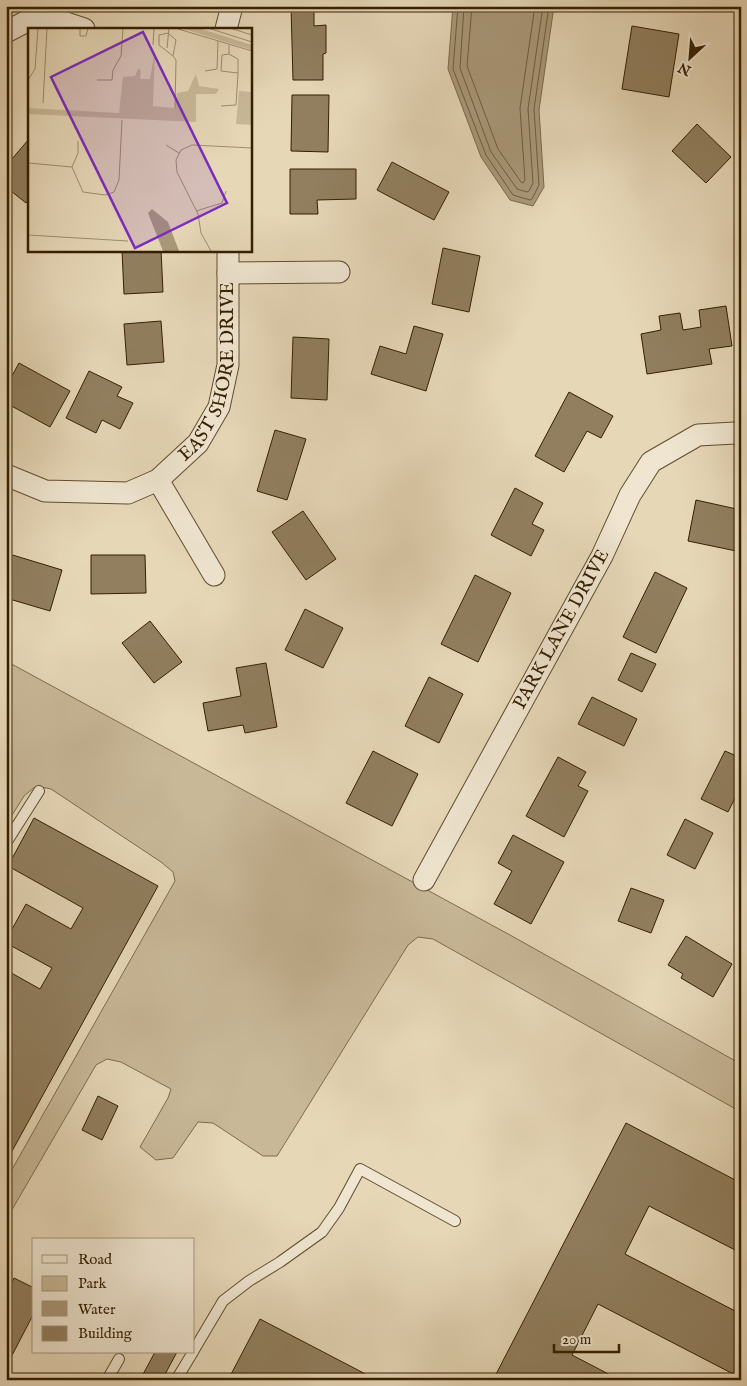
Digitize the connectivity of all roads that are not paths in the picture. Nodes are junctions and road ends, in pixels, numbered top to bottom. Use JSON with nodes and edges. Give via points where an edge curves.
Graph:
{"nodes":[{"id":1,"x":232,"y":6,"type":"edge"},
{"id":2,"x":81,"y":28,"type":"edge"},
{"id":3,"x":226,"y":28,"type":"edge"},
{"id":4,"x":6,"y":32,"type":"edge"},
{"id":5,"x":228,"y":251,"type":"edge"},
{"id":6,"x":339,"y":272,"type":"dead end"},
{"id":7,"x":228,"y":273,"type":"junction"},
{"id":8,"x":741,"y":435,"type":"edge"},
{"id":9,"x":6,"y":475,"type":"edge"},
{"id":10,"x":158,"y":480,"type":"junction"},
{"id":11,"x":214,"y":575,"type":"dead end"},
{"id":12,"x":38,"y":791,"type":"dead end"},
{"id":13,"x":6,"y":843,"type":"edge"},
{"id":14,"x":424,"y":880,"type":"dead end"},
{"id":15,"x":455,"y":1221,"type":"dead end"},
{"id":16,"x":195,"y":1348,"type":"edge"},
{"id":17,"x":191,"y":1354,"type":"edge"},
{"id":18,"x":119,"y":1360,"type":"dead end"},
{"id":19,"x":107,"y":1380,"type":"edge"},
{"id":20,"x":176,"y":1380,"type":"edge"}],
"edges":[{"from":1,"to":3,"type":"street"},
{"from":2,"to":4,"type":"street","via":[[51,18],[31,19]]},
{"from":5,"to":7,"type":"street","name":"EAST SHORE DRIVE"},
{"from":6,"to":7,"type":"street"},
{"from":7,"to":10,"type":"street","name":"EAST SHORE DRIVE","via":[[228,365],[220,407],[198,443]]},
{"from":8,"to":14,"type":"street","name":"PARK LANE DRIVE","via":[[698,435],[650,462]]},
{"from":9,"to":10,"type":"street","name":"EAST SHORE DRIVE","via":[[45,491],[128,493]]},
{"from":10,"to":11,"type":"street"},
{"from":12,"to":13,"type":"lane"},
{"from":15,"to":16,"type":"lane","via":[[360,1169],[322,1232],[223,1301]]},
{"from":17,"to":20,"type":"lane"},
{"from":18,"to":19,"type":"lane"}]}
